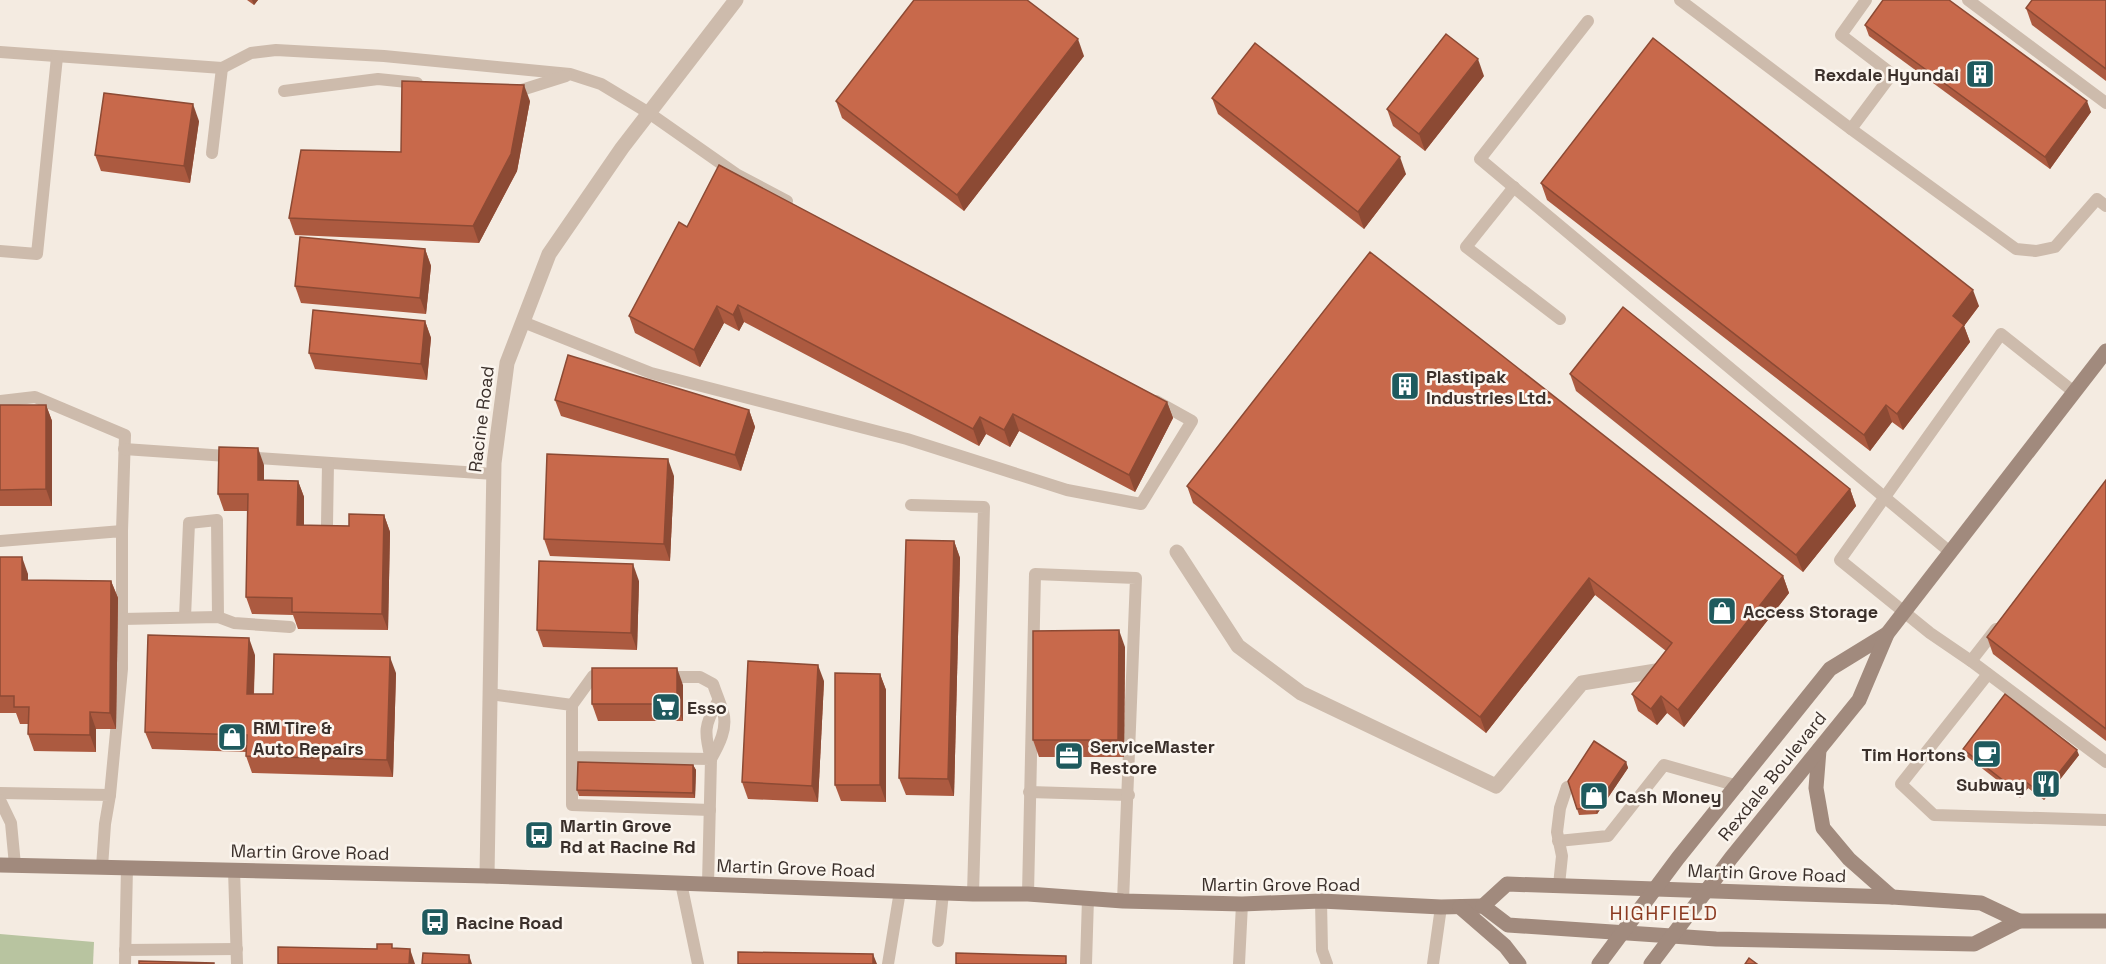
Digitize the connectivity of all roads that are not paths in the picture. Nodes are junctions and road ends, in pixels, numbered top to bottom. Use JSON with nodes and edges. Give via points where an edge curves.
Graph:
{"nodes":[{"id":1,"x":735,"y":0,"type":"edge"},
{"id":2,"x":1680,"y":0,"type":"edge"},
{"id":3,"x":1866,"y":0,"type":"edge"},
{"id":4,"x":1968,"y":0,"type":"edge"},
{"id":5,"x":1588,"y":21,"type":"dead end"},
{"id":6,"x":0,"y":52,"type":"edge"},
{"id":7,"x":57,"y":57,"type":"junction"},
{"id":8,"x":222,"y":68,"type":"junction"},
{"id":9,"x":570,"y":74,"type":"junction"},
{"id":10,"x":435,"y":85,"type":"edge"},
{"id":11,"x":284,"y":91,"type":"dead end"},
{"id":12,"x":504,"y":92,"type":"edge"},
{"id":13,"x":2106,"y":103,"type":"edge"},
{"id":14,"x":649,"y":112,"type":"junction"},
{"id":15,"x":1851,"y":129,"type":"junction"},
{"id":16,"x":212,"y":153,"type":"dead end"},
{"id":17,"x":1514,"y":187,"type":"junction"},
{"id":18,"x":2106,"y":206,"type":"edge"},
{"id":19,"x":800,"y":208,"type":"edge"},
{"id":20,"x":0,"y":251,"type":"edge"},
{"id":21,"x":1560,"y":320,"type":"dead end"},
{"id":22,"x":523,"y":322,"type":"junction"},
{"id":23,"x":2106,"y":351,"type":"edge"},
{"id":24,"x":2074,"y":392,"type":"junction"},
{"id":25,"x":1141,"y":393,"type":"edge"},
{"id":26,"x":0,"y":401,"type":"edge"},
{"id":27,"x":124,"y":449,"type":"junction"},
{"id":28,"x":328,"y":463,"type":"junction"},
{"id":29,"x":494,"y":474,"type":"junction"},
{"id":30,"x":1885,"y":496,"type":"junction"},
{"id":31,"x":910,"y":505,"type":"dead end"},
{"id":32,"x":327,"y":525,"type":"edge"},
{"id":33,"x":122,"y":531,"type":"junction"},
{"id":34,"x":0,"y":541,"type":"edge"},
{"id":35,"x":1177,"y":552,"type":"dead end"},
{"id":36,"x":1950,"y":552,"type":"junction"},
{"id":37,"x":1905,"y":611,"type":"junction"},
{"id":38,"x":2007,"y":616,"type":"edge"},
{"id":39,"x":186,"y":617,"type":"junction"},
{"id":40,"x":218,"y":617,"type":"junction"},
{"id":41,"x":122,"y":619,"type":"junction"},
{"id":42,"x":290,"y":627,"type":"edge"},
{"id":43,"x":1887,"y":634,"type":"junction"},
{"id":44,"x":1971,"y":661,"type":"junction"},
{"id":45,"x":1656,"y":671,"type":"edge"},
{"id":46,"x":1988,"y":674,"type":"junction"},
{"id":47,"x":617,"y":676,"type":"edge"},
{"id":48,"x":652,"y":676,"type":"edge"},
{"id":49,"x":490,"y":694,"type":"junction"},
{"id":50,"x":572,"y":705,"type":"junction"},
{"id":51,"x":1819,"y":749,"type":"junction"},
{"id":52,"x":572,"y":757,"type":"junction"},
{"id":53,"x":711,"y":759,"type":"junction"},
{"id":54,"x":2106,"y":762,"type":"edge"},
{"id":55,"x":1738,"y":786,"type":"junction"},
{"id":56,"x":1567,"y":787,"type":"edge"},
{"id":57,"x":1029,"y":792,"type":"junction"},
{"id":58,"x":0,"y":793,"type":"edge"},
{"id":59,"x":110,"y":795,"type":"junction"},
{"id":60,"x":1129,"y":795,"type":"junction"},
{"id":61,"x":0,"y":800,"type":"edge"},
{"id":62,"x":710,"y":810,"type":"junction"},
{"id":63,"x":2106,"y":820,"type":"edge"},
{"id":64,"x":1558,"y":841,"type":"junction"},
{"id":65,"x":8,"y":865,"type":"edge"},
{"id":66,"x":102,"y":867,"type":"junction"},
{"id":67,"x":127,"y":867,"type":"junction"},
{"id":68,"x":234,"y":870,"type":"junction"},
{"id":69,"x":487,"y":876,"type":"junction"},
{"id":70,"x":681,"y":883,"type":"junction"},
{"id":71,"x":708,"y":884,"type":"junction"},
{"id":72,"x":1560,"y":885,"type":"junction"},
{"id":73,"x":1654,"y":889,"type":"junction"},
{"id":74,"x":900,"y":891,"type":"junction"},
{"id":75,"x":1705,"y":891,"type":"junction"},
{"id":76,"x":943,"y":893,"type":"junction"},
{"id":77,"x":973,"y":894,"type":"junction"},
{"id":78,"x":1028,"y":894,"type":"junction"},
{"id":79,"x":1892,"y":897,"type":"junction"},
{"id":80,"x":1088,"y":898,"type":"junction"},
{"id":81,"x":1124,"y":901,"type":"junction"},
{"id":82,"x":1321,"y":901,"type":"junction"},
{"id":83,"x":1242,"y":904,"type":"junction"},
{"id":84,"x":1483,"y":906,"type":"junction"},
{"id":85,"x":1440,"y":907,"type":"junction"},
{"id":86,"x":1460,"y":907,"type":"junction"},
{"id":87,"x":2019,"y":921,"type":"junction"},
{"id":88,"x":2106,"y":921,"type":"edge"},
{"id":89,"x":1622,"y":933,"type":"junction"},
{"id":90,"x":1673,"y":935,"type":"junction"},
{"id":91,"x":938,"y":941,"type":"dead end"},
{"id":92,"x":237,"y":949,"type":"junction"},
{"id":93,"x":126,"y":950,"type":"junction"},
{"id":94,"x":125,"y":964,"type":"edge"},
{"id":95,"x":237,"y":964,"type":"edge"},
{"id":96,"x":698,"y":964,"type":"edge"},
{"id":97,"x":888,"y":964,"type":"edge"},
{"id":98,"x":1086,"y":964,"type":"edge"},
{"id":99,"x":1239,"y":964,"type":"edge"},
{"id":100,"x":1327,"y":964,"type":"edge"},
{"id":101,"x":1433,"y":964,"type":"edge"},
{"id":102,"x":1518,"y":964,"type":"edge"},
{"id":103,"x":1599,"y":964,"type":"edge"},
{"id":104,"x":1651,"y":964,"type":"edge"}],
"edges":[{"from":1,"to":14,"type":"street","name":"Racine Road"},
{"from":2,"to":15,"type":"lane"},
{"from":3,"to":15,"type":"lane","via":[[1841,35],[1892,74]]},
{"from":4,"to":13,"type":"lane"},
{"from":5,"to":17,"type":"lane","via":[[1480,159]]},
{"from":6,"to":7,"type":"lane"},
{"from":7,"to":8,"type":"lane"},
{"from":7,"to":20,"type":"lane","via":[[37,254]]},
{"from":8,"to":9,"type":"lane","via":[[251,53],[276,50]]},
{"from":8,"to":16,"type":"lane"},
{"from":9,"to":12,"type":"lane","via":[[515,93]]},
{"from":9,"to":14,"type":"lane","via":[[601,84]]},
{"from":10,"to":11,"type":"lane","via":[[378,80]]},
{"from":14,"to":19,"type":"lane","via":[[736,174]]},
{"from":14,"to":22,"type":"street","name":"Racine Road","via":[[549,254]]},
{"from":15,"to":18,"type":"lane","via":[[2016,249],[2036,252],[2055,247],[2097,198]]},
{"from":17,"to":21,"type":"lane","via":[[1466,247]]},
{"from":17,"to":30,"type":"lane"},
{"from":22,"to":25,"type":"lane","via":[[651,373],[907,439],[1067,490],[1141,504],[1192,421]]},
{"from":22,"to":29,"type":"street","name":"Racine Road","via":[[507,363]]},
{"from":23,"to":24,"type":"main road","name":"Rexdale Boulevard"},
{"from":24,"to":30,"type":"lane","via":[[2001,334]]},
{"from":24,"to":36,"type":"main road","name":"Rexdale Boulevard"},
{"from":26,"to":27,"type":"lane","via":[[35,397],[125,435]]},
{"from":27,"to":28,"type":"lane"},
{"from":27,"to":33,"type":"lane"},
{"from":28,"to":29,"type":"lane"},
{"from":28,"to":32,"type":"lane"},
{"from":29,"to":49,"type":"street","name":"Racine Road"},
{"from":30,"to":36,"type":"lane"},
{"from":30,"to":37,"type":"lane","via":[[1840,560]]},
{"from":31,"to":77,"type":"lane","via":[[984,507]]},
{"from":33,"to":34,"type":"lane"},
{"from":33,"to":41,"type":"lane"},
{"from":35,"to":45,"type":"street","via":[[1238,646],[1301,693],[1496,786],[1582,683]]},
{"from":36,"to":37,"type":"main road","name":"Rexdale Boulevard"},
{"from":37,"to":43,"type":"main road","name":"Rexdale Boulevard"},
{"from":37,"to":44,"type":"lane"},
{"from":38,"to":44,"type":"lane"},
{"from":39,"to":40,"type":"lane"},
{"from":39,"to":40,"type":"lane","via":[[189,522],[217,520]]},
{"from":39,"to":41,"type":"lane"},
{"from":40,"to":42,"type":"lane","via":[[234,623]]},
{"from":41,"to":59,"type":"lane","via":[[122,669]]},
{"from":43,"to":51,"type":"main road","name":"Rexdale Boulevard","via":[[1859,700]]},
{"from":43,"to":55,"type":"main road","name":"Rexdale Boulevard","via":[[1830,669]]},
{"from":44,"to":46,"type":"lane"},
{"from":46,"to":54,"type":"lane"},
{"from":46,"to":63,"type":"lane","via":[[1901,784],[1934,815]]},
{"from":47,"to":50,"type":"lane","via":[[593,676]]},
{"from":48,"to":53,"type":"lane","via":[[700,677],[713,684],[724,713],[722,741]]},
{"from":49,"to":50,"type":"lane"},
{"from":49,"to":69,"type":"street","name":"Racine Road"},
{"from":50,"to":52,"type":"lane"},
{"from":51,"to":75,"type":"main road","name":"Rexdale Boulevard"},
{"from":51,"to":79,"type":"main road","via":[[1816,788],[1823,828],[1849,859]]},
{"from":52,"to":53,"type":"lane","via":[[637,764]]},
{"from":52,"to":62,"type":"lane","via":[[572,805],[608,801],[666,803]]},
{"from":53,"to":62,"type":"lane"},
{"from":55,"to":64,"type":"lane","via":[[1664,765],[1608,836]]},
{"from":55,"to":73,"type":"main road","name":"Rexdale Boulevard"},
{"from":56,"to":64,"type":"lane","via":[[1560,808]]},
{"from":57,"to":60,"type":"lane"},
{"from":57,"to":60,"type":"lane","via":[[1035,574],[1136,578]]},
{"from":57,"to":78,"type":"lane"},
{"from":58,"to":59,"type":"lane"},
{"from":59,"to":66,"type":"lane"},
{"from":60,"to":81,"type":"lane"},
{"from":61,"to":65,"type":"lane","via":[[11,823]]},
{"from":62,"to":71,"type":"lane"},
{"from":64,"to":72,"type":"lane","via":[[1562,856]]},
{"from":65,"to":66,"type":"main road","name":"Martin Grove Road"},
{"from":66,"to":67,"type":"main road","name":"Martin Grove Road"},
{"from":67,"to":68,"type":"main road","name":"Martin Grove Road"},
{"from":67,"to":93,"type":"lane"},
{"from":68,"to":69,"type":"main road","name":"Martin Grove Road"},
{"from":68,"to":92,"type":"lane"},
{"from":69,"to":70,"type":"main road","name":"Martin Grove Road"},
{"from":70,"to":71,"type":"main road","name":"Martin Grove Road"},
{"from":70,"to":96,"type":"lane"},
{"from":71,"to":74,"type":"main road","name":"Martin Grove Road"},
{"from":72,"to":73,"type":"main road","name":"Martin Grove Road"},
{"from":72,"to":84,"type":"main road","name":"Martin Grove Road","via":[[1507,884]]},
{"from":73,"to":75,"type":"main road","name":"Martin Grove Road"},
{"from":73,"to":89,"type":"main road","name":"Rexdale Boulevard"},
{"from":74,"to":76,"type":"main road","name":"Martin Grove Road"},
{"from":74,"to":97,"type":"lane"},
{"from":75,"to":79,"type":"main road","name":"Martin Grove Road"},
{"from":75,"to":90,"type":"main road","name":"Rexdale Boulevard"},
{"from":76,"to":77,"type":"main road","name":"Martin Grove Road"},
{"from":76,"to":91,"type":"lane"},
{"from":77,"to":78,"type":"main road","name":"Martin Grove Road"},
{"from":78,"to":80,"type":"main road","name":"Martin Grove Road"},
{"from":79,"to":87,"type":"main road","name":"Martin Grove Road","via":[[1981,903]]},
{"from":80,"to":81,"type":"main road","name":"Martin Grove Road"},
{"from":80,"to":98,"type":"lane"},
{"from":81,"to":83,"type":"main road","name":"Martin Grove Road"},
{"from":82,"to":83,"type":"main road","name":"Martin Grove Road"},
{"from":82,"to":85,"type":"main road","name":"Martin Grove Road"},
{"from":82,"to":100,"type":"lane","via":[[1322,950]]},
{"from":83,"to":99,"type":"lane"},
{"from":84,"to":86,"type":"main road","name":"Martin Grove Road"},
{"from":84,"to":89,"type":"main road","name":"Martin Grove Road","via":[[1508,925]]},
{"from":85,"to":86,"type":"main road","name":"Martin Grove Road"},
{"from":85,"to":101,"type":"lane"},
{"from":86,"to":102,"type":"main road","via":[[1505,946]]},
{"from":87,"to":88,"type":"main road","name":"Martin Grove Road"},
{"from":87,"to":90,"type":"main road","name":"Martin Grove Road","via":[[1974,944]]},
{"from":89,"to":90,"type":"main road","name":"Martin Grove Road"},
{"from":89,"to":103,"type":"main road","name":"Rexdale Boulevard"},
{"from":90,"to":104,"type":"main road","name":"Rexdale Boulevard"},
{"from":92,"to":93,"type":"lane"},
{"from":92,"to":95,"type":"lane"},
{"from":93,"to":94,"type":"lane"}]}
